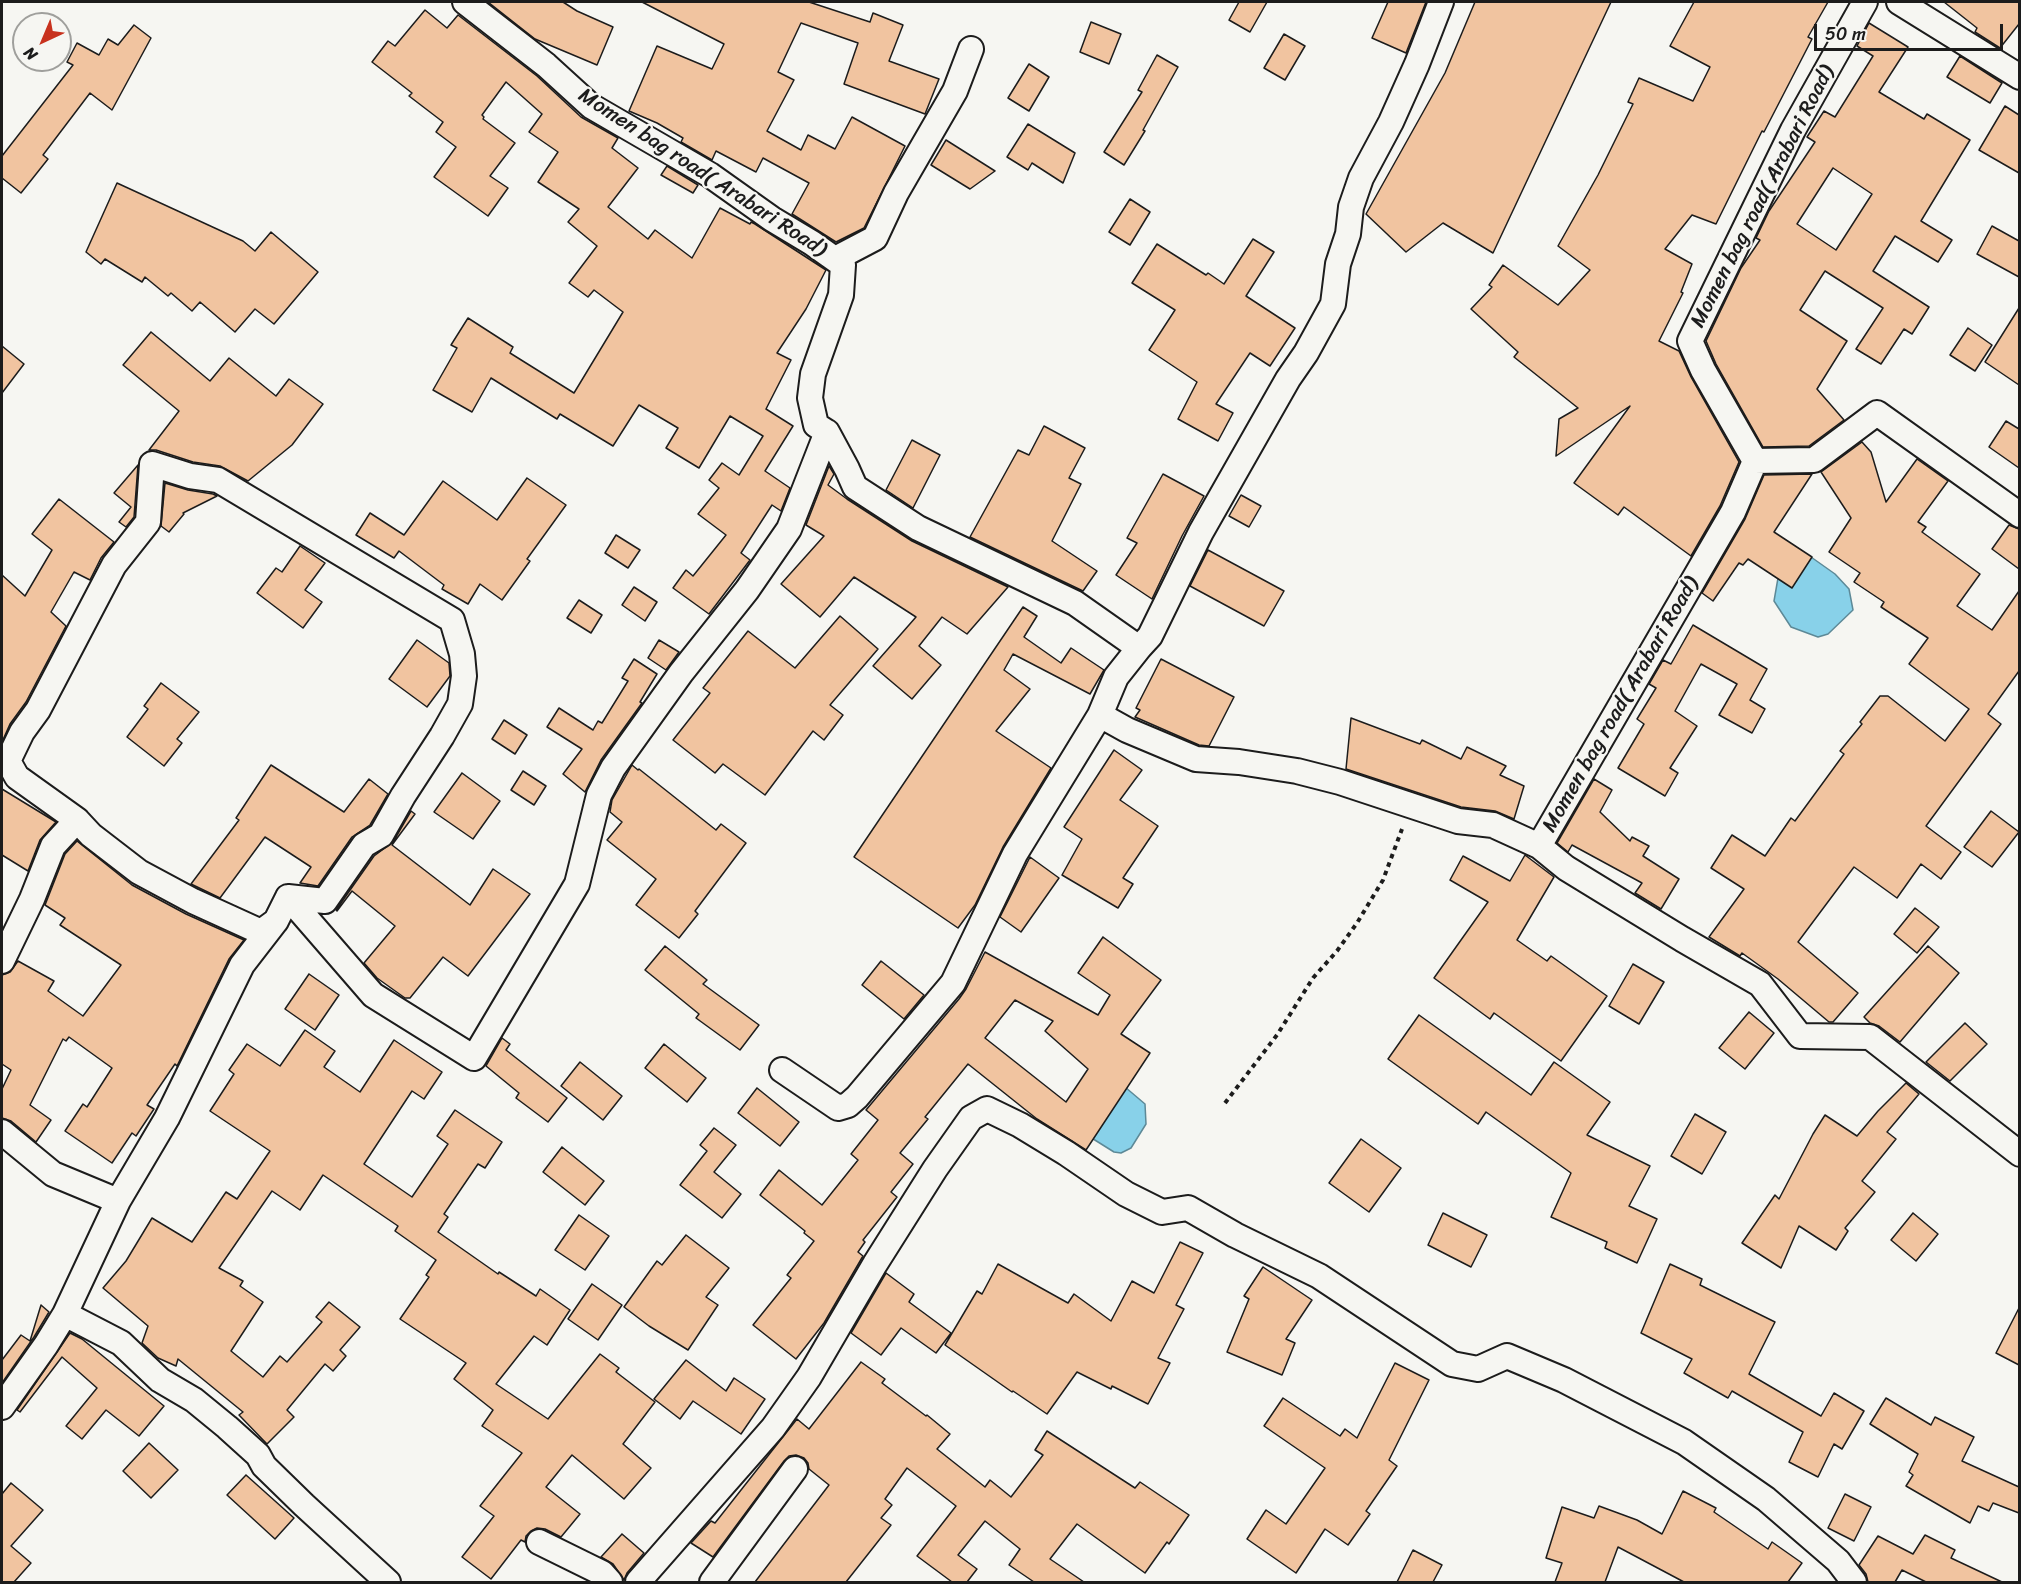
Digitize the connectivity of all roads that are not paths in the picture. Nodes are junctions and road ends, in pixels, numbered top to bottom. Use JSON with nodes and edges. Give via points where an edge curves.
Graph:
{"nodes":[{"id":1,"x":1441,"y":2,"type":"edge"},
{"id":2,"x":1865,"y":2,"type":"edge"},
{"id":3,"x":1899,"y":2,"type":"edge"},
{"id":4,"x":477,"y":5,"type":"edge"},
{"id":5,"x":971,"y":49,"type":"dead end"},
{"id":6,"x":2019,"y":76,"type":"edge"},
{"id":7,"x":835,"y":259,"type":"junction"},
{"id":8,"x":827,"y":432,"type":"junction"},
{"id":9,"x":1755,"y":461,"type":"junction"},
{"id":10,"x":2019,"y":515,"type":"edge"},
{"id":11,"x":1139,"y":648,"type":"junction"},
{"id":12,"x":1100,"y":715,"type":"junction"},
{"id":13,"x":77,"y":819,"type":"junction"},
{"id":14,"x":1539,"y":846,"type":"junction"},
{"id":15,"x":288,"y":897,"type":"junction"},
{"id":16,"x":276,"y":921,"type":"junction"},
{"id":17,"x":2,"y":961,"type":"edge"},
{"id":18,"x":782,"y":1070,"type":"dead end"},
{"id":19,"x":2,"y":1132,"type":"edge"},
{"id":20,"x":2019,"y":1154,"type":"edge"},
{"id":21,"x":118,"y":1201,"type":"junction"},
{"id":22,"x":65,"y":1314,"type":"junction"},
{"id":23,"x":2,"y":1407,"type":"edge"},
{"id":24,"x":795,"y":1469,"type":"dead end"},
{"id":25,"x":539,"y":1542,"type":"dead end"},
{"id":26,"x":388,"y":1582,"type":"edge"},
{"id":27,"x":610,"y":1582,"type":"edge"},
{"id":28,"x":638,"y":1582,"type":"edge"},
{"id":29,"x":712,"y":1582,"type":"edge"},
{"id":30,"x":1854,"y":1582,"type":"edge"}],
"edges":[{"from":1,"to":11,"type":"street","via":[[1417,64],[1361,178],[1338,264],[1333,304],[1207,522],[1150,636]]},
{"from":2,"to":9,"type":"street","name":"Momen bag road( Arabari Road)","via":[[1793,130],[1690,341]]},
{"from":3,"to":6,"type":"street"},
{"from":4,"to":7,"type":"street","name":"Momen bag road( Arabari Road)","via":[[591,106],[710,175]]},
{"from":5,"to":7,"type":"street","via":[[955,91],[896,193],[875,238]]},
{"from":7,"to":8,"type":"street","name":"Momen bag road( Arabari Road)","via":[[843,265],[840,295],[813,374],[810,399],[816,424]]},
{"from":8,"to":11,"type":"street","name":"Momen bag road( Arabari Road)","via":[[855,487],[918,528],[1074,603]]},
{"from":8,"to":15,"type":"street","via":[[789,529],[613,768],[599,795],[577,884],[474,1058],[373,995]]},
{"from":9,"to":10,"type":"street","via":[[1814,460],[1877,413]]},
{"from":9,"to":14,"type":"street","name":"Momen bag road( Arabari Road)","via":[[1733,512]]},
{"from":11,"to":12,"type":"street","via":[[1116,677]]},
{"from":12,"to":14,"type":"street","name":"Momen bag road( Arabari Road)","via":[[1196,759],[1297,771],[1458,821],[1493,825]]},
{"from":12,"to":18,"type":"street","via":[[1015,854],[953,983],[857,1097],[838,1108]]},
{"from":13,"to":15,"type":"street","via":[[17,777],[8,760],[114,565],[148,522],[152,464],[218,480],[452,620],[462,654],[460,704],[381,836],[364,845],[325,901]]},
{"from":13,"to":16,"type":"street","via":[[91,835],[139,872],[193,901],[261,932]]},
{"from":13,"to":17,"type":"street","via":[[53,846]]},
{"from":14,"to":20,"type":"street","via":[[1566,867],[1760,984],[1800,1036],[1870,1037]]},
{"from":15,"to":16,"type":"street"},
{"from":16,"to":21,"type":"street","via":[[242,965],[167,1118]]},
{"from":19,"to":21,"type":"street","via":[[53,1174]]},
{"from":21,"to":22,"type":"street"},
{"from":22,"to":23,"type":"street"},
{"from":22,"to":26,"type":"street","via":[[121,1343],[160,1380],[194,1400],[227,1427]]},
{"from":24,"to":29,"type":"street"},
{"from":25,"to":27,"type":"street","via":[[602,1573]]},
{"from":28,"to":30,"type":"street","via":[[773,1428],[935,1169],[971,1118],[987,1109],[1066,1153],[1126,1194],[1162,1212],[1188,1208],[1319,1276],[1452,1364],[1478,1369],[1507,1356],[1564,1380],[1684,1442],[1766,1499],[1838,1561]]}]}
